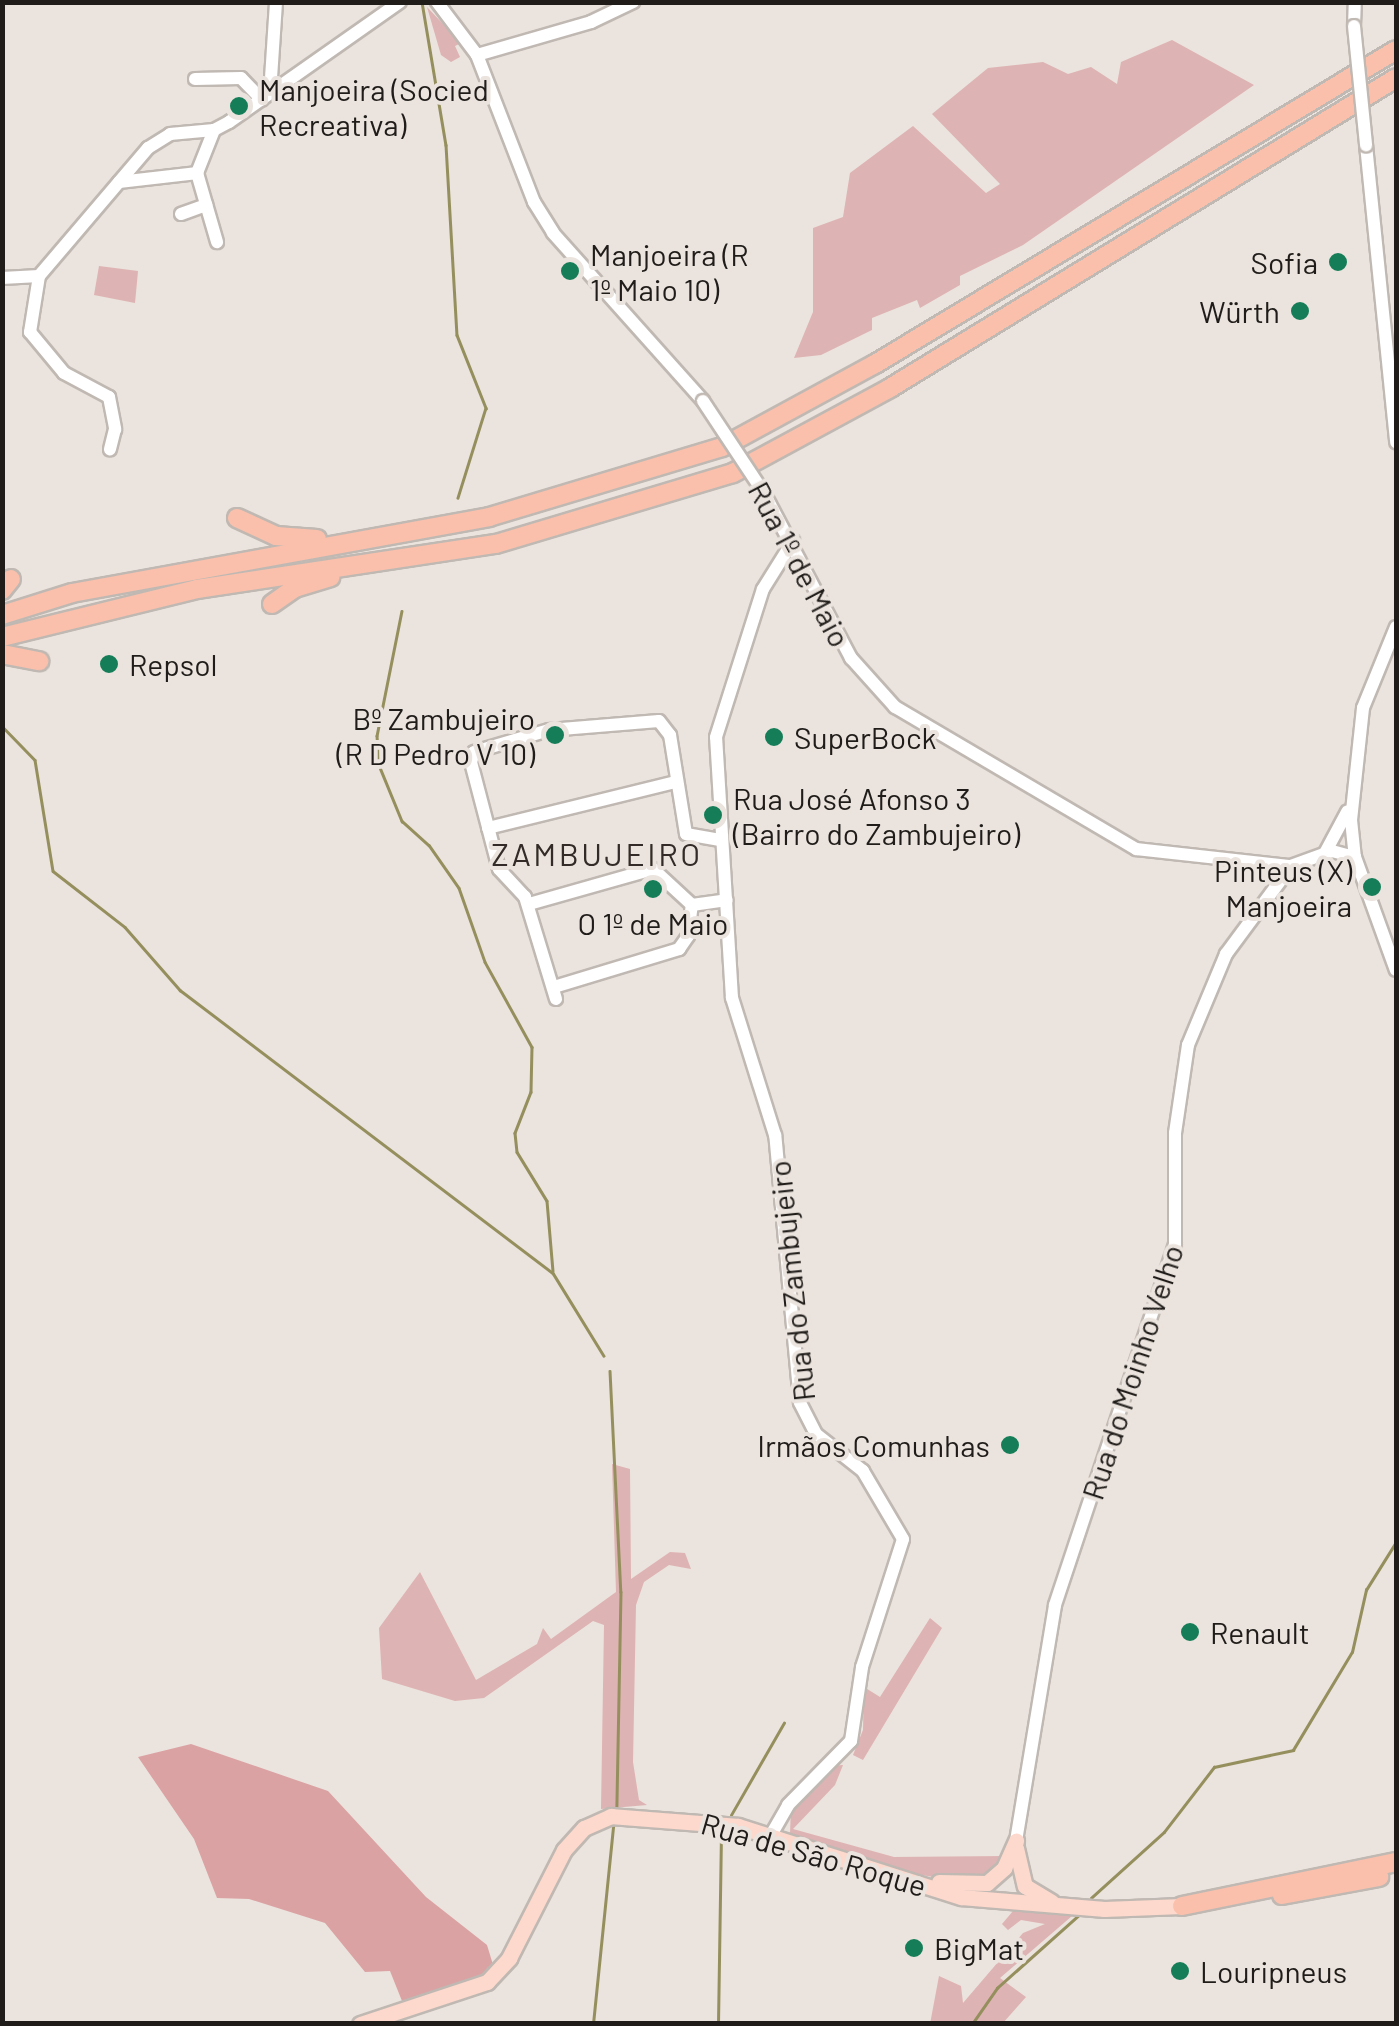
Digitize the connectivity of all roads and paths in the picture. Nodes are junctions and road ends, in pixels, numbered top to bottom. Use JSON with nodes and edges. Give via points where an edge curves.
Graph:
{"nodes":[{"id":1,"x":276,"y":2,"type":"edge"},
{"id":2,"x":400,"y":2,"type":"edge"},
{"id":3,"x":437,"y":2,"type":"edge"},
{"id":4,"x":633,"y":2,"type":"edge"},
{"id":5,"x":1355,"y":2,"type":"edge"},
{"id":6,"x":1396,"y":50,"type":"edge"},
{"id":7,"x":476,"y":54,"type":"junction"},
{"id":8,"x":1396,"y":78,"type":"edge"},
{"id":9,"x":195,"y":79,"type":"dead end"},
{"id":10,"x":266,"y":96,"type":"junction"},
{"id":11,"x":214,"y":130,"type":"junction"},
{"id":12,"x":197,"y":173,"type":"junction"},
{"id":13,"x":119,"y":182,"type":"junction"},
{"id":14,"x":206,"y":205,"type":"junction"},
{"id":15,"x":181,"y":214,"type":"dead end"},
{"id":16,"x":217,"y":242,"type":"dead end"},
{"id":17,"x":39,"y":276,"type":"junction"},
{"id":18,"x":6,"y":278,"type":"edge"},
{"id":19,"x":1396,"y":442,"type":"edge"},
{"id":20,"x":110,"y":449,"type":"dead end"},
{"id":21,"x":237,"y":518,"type":"dead end"},
{"id":22,"x":402,"y":532,"type":"junction"},
{"id":23,"x":793,"y":541,"type":"junction"},
{"id":24,"x":396,"y":558,"type":"junction"},
{"id":25,"x":272,"y":604,"type":"dead end"},
{"id":26,"x":2,"y":615,"type":"edge"},
{"id":27,"x":1396,"y":627,"type":"edge"},
{"id":28,"x":2,"y":637,"type":"edge"},
{"id":29,"x":2,"y":654,"type":"edge"},
{"id":30,"x":39,"y":661,"type":"dead end"},
{"id":31,"x":675,"y":782,"type":"junction"},
{"id":32,"x":1351,"y":801,"type":"junction"},
{"id":33,"x":488,"y":828,"type":"junction"},
{"id":34,"x":722,"y":840,"type":"junction"},
{"id":35,"x":1325,"y":853,"type":"junction"},
{"id":36,"x":1355,"y":857,"type":"junction"},
{"id":37,"x":1291,"y":866,"type":"junction"},
{"id":38,"x":727,"y":900,"type":"junction"},
{"id":39,"x":529,"y":904,"type":"junction"},
{"id":40,"x":692,"y":905,"type":"junction"},
{"id":41,"x":1396,"y":970,"type":"edge"},
{"id":42,"x":771,"y":1835,"type":"junction"},
{"id":43,"x":1016,"y":1841,"type":"junction"},
{"id":44,"x":1396,"y":1862,"type":"edge"},
{"id":45,"x":1004,"y":1868,"type":"junction"},
{"id":46,"x":1396,"y":1874,"type":"edge"},
{"id":47,"x":919,"y":1883,"type":"junction"},
{"id":48,"x":1012,"y":1904,"type":"junction"},
{"id":49,"x":1060,"y":1906,"type":"junction"},
{"id":50,"x":1182,"y":1906,"type":"junction"},
{"id":51,"x":360,"y":2024,"type":"edge"}],
"edges":[{"from":1,"to":10,"type":"street"},
{"from":2,"to":10,"type":"street"},
{"from":3,"to":7,"type":"street","name":"Rua 1º de Maio"},
{"from":4,"to":7,"type":"street","via":[[590,22]]},
{"from":5,"to":19,"type":"street","bridge":true},
{"from":6,"to":22,"type":"highway","via":[[876,364],[722,447],[489,517]]},
{"from":7,"to":23,"type":"street","name":"Rua 1º de Maio","bridge":true,"via":[[534,202],[554,233],[625,321],[704,402]]},
{"from":8,"to":24,"type":"highway","via":[[890,388],[733,473],[496,544]]},
{"from":9,"to":10,"type":"street","via":[[240,78]]},
{"from":10,"to":11,"type":"street"},
{"from":11,"to":12,"type":"street"},
{"from":11,"to":13,"type":"street","via":[[170,134]]},
{"from":12,"to":13,"type":"street"},
{"from":12,"to":14,"type":"street"},
{"from":13,"to":17,"type":"street"},
{"from":14,"to":15,"type":"street"},
{"from":14,"to":16,"type":"street"},
{"from":17,"to":18,"type":"street"},
{"from":17,"to":20,"type":"street","via":[[30,332],[73,380],[109,397],[115,429]]},
{"from":21,"to":22,"type":"highway","via":[[302,541]]},
{"from":22,"to":26,"type":"highway","via":[[72,593]]},
{"from":23,"to":34,"type":"street","name":"Rua do Zambujeiro","via":[[762,589],[716,737]]},
{"from":23,"to":37,"type":"street","name":"Rua 1º de Maio","via":[[851,658],[895,707],[1136,849]]},
{"from":24,"to":25,"type":"highway","via":[[295,588]]},
{"from":24,"to":28,"type":"highway","via":[[197,589]]},
{"from":27,"to":32,"type":"street","via":[[1363,708]]},
{"from":29,"to":30,"type":"highway"},
{"from":31,"to":33,"type":"street"},
{"from":31,"to":33,"type":"street","via":[[670,735],[659,721],[549,730],[483,746],[472,756]]},
{"from":31,"to":34,"type":"street","via":[[686,834]]},
{"from":32,"to":35,"type":"street"},
{"from":32,"to":36,"type":"street"},
{"from":33,"to":39,"type":"street","via":[[499,869]]},
{"from":34,"to":38,"type":"street","name":"Rua do Zambujeiro"},
{"from":35,"to":36,"type":"street","name":"Rua 1º de Maio"},
{"from":35,"to":37,"type":"street","name":"Rua 1º de Maio"},
{"from":36,"to":41,"type":"street"},
{"from":37,"to":43,"type":"street","name":"Rua do Moinho Velho","via":[[1226,954],[1188,1044],[1176,1132],[1174,1245],[1056,1605]]},
{"from":38,"to":40,"type":"street"},
{"from":38,"to":42,"type":"street","name":"Rua do Zambujeiro","via":[[732,998],[780,1161],[800,1402],[816,1434],[863,1471],[903,1539],[862,1667],[850,1741],[788,1805]]},
{"from":39,"to":40,"type":"street","via":[[653,869]]},
{"from":39,"to":40,"type":"street","via":[[555,993],[679,949]]},
{"from":42,"to":47,"type":"main road","name":"Rua de São Roque"},
{"from":42,"to":51,"type":"main road","name":"Rua de São Roque","via":[[682,1817],[611,1816],[594,1822],[564,1850],[509,1958],[488,1982]]},
{"from":43,"to":45,"type":"main road"},
{"from":43,"to":49,"type":"main road","via":[[1025,1886]]},
{"from":44,"to":50,"type":"highway","name":"Rua de São Roque"},
{"from":45,"to":47,"type":"main road","via":[[987,1883]]},
{"from":45,"to":48,"type":"main road"},
{"from":46,"to":50,"type":"highway","name":"Rua de São Roque"},
{"from":47,"to":48,"type":"main road","name":"Rua de São Roque"},
{"from":48,"to":49,"type":"main road","name":"Rua de São Roque"},
{"from":49,"to":50,"type":"main road","name":"Rua de São Roque"}]}
